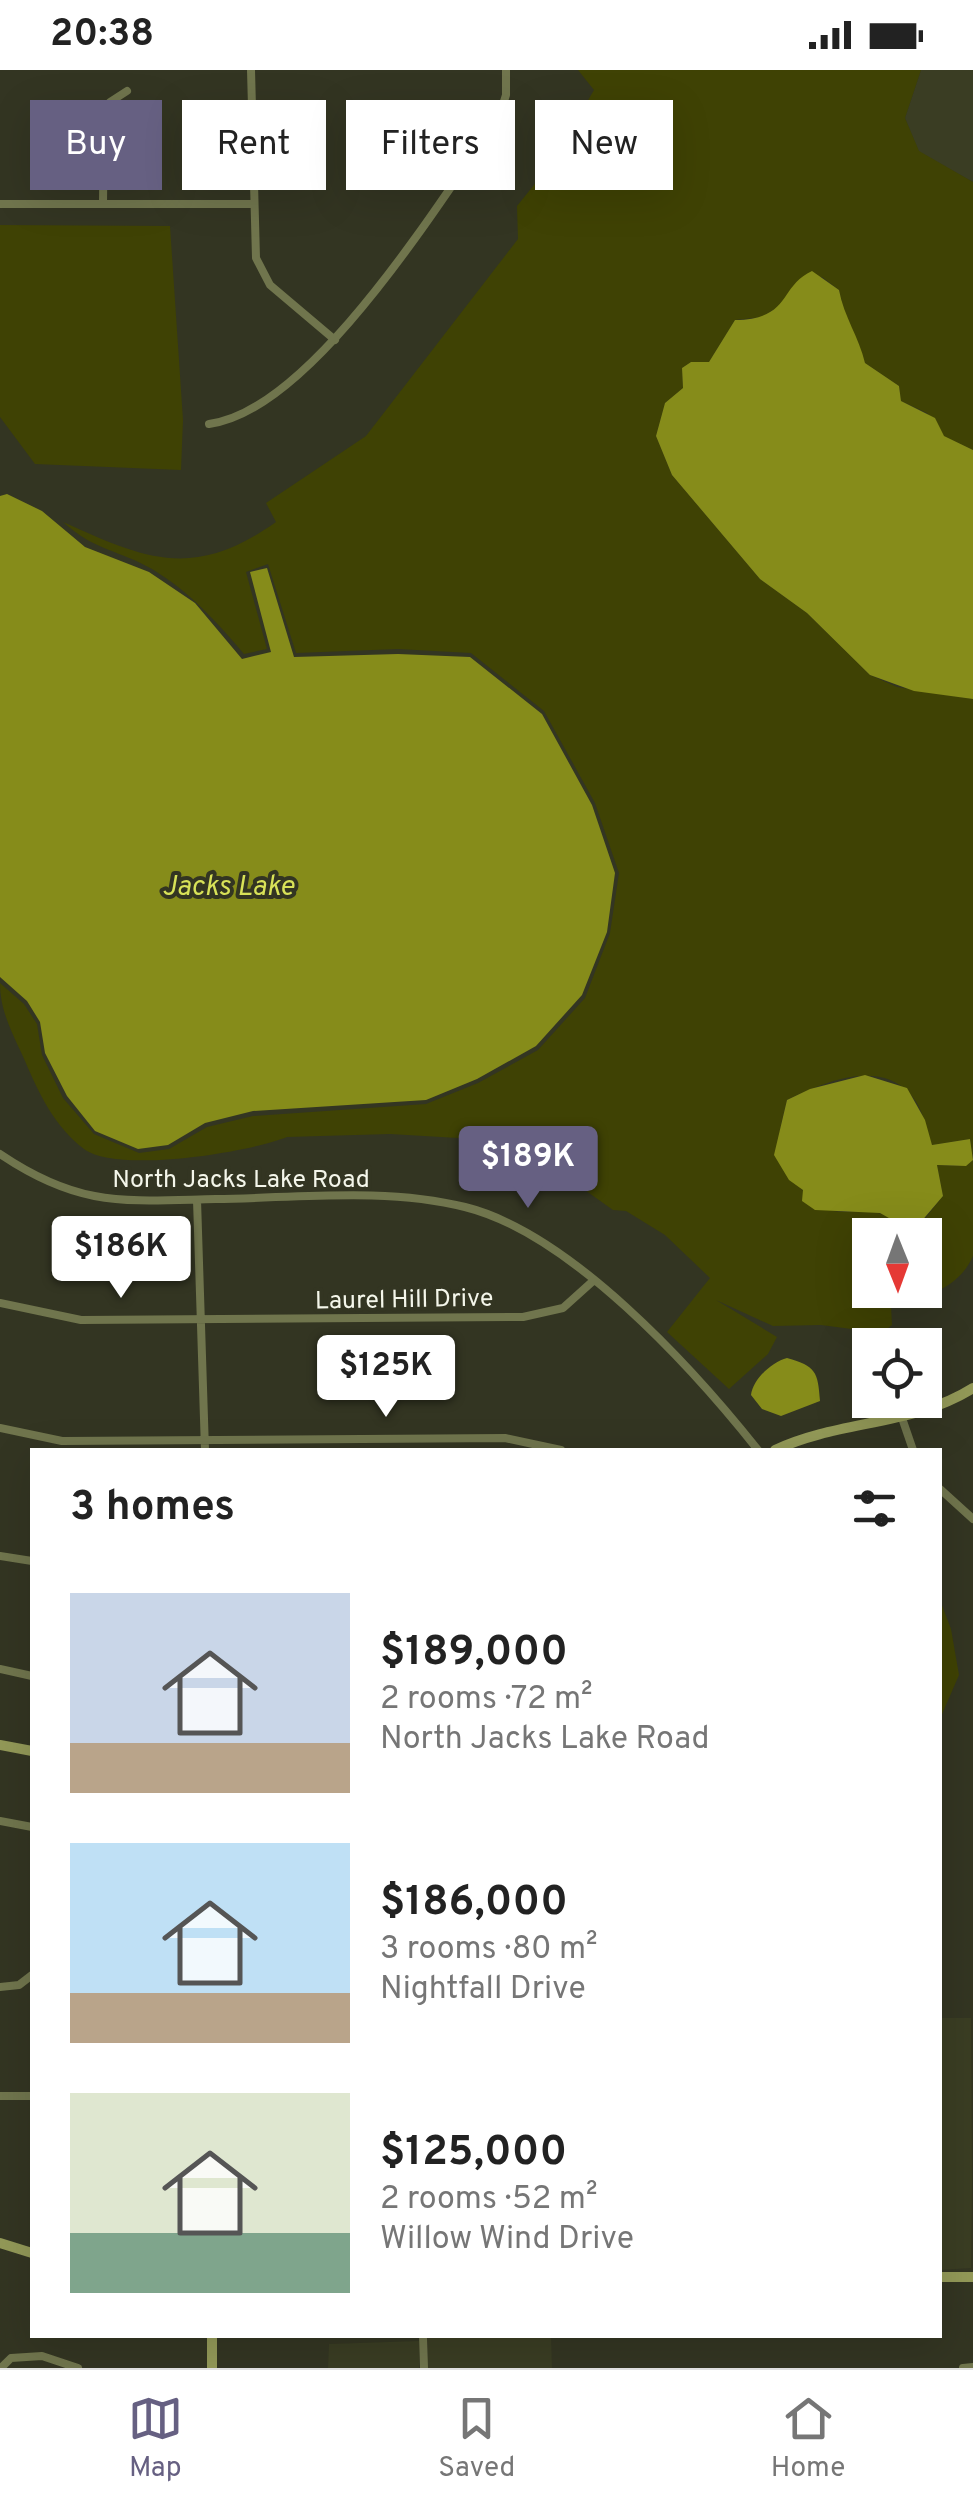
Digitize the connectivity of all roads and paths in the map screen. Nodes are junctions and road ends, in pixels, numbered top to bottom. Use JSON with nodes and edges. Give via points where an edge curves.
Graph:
{"nodes":[{"id":1,"x":251,"y":70,"type":"edge"},
{"id":2,"x":506,"y":70,"type":"edge"},
{"id":3,"x":128,"y":91,"type":"dead end"},
{"id":4,"x":504,"y":100,"type":"edge"},
{"id":5,"x":448,"y":190,"type":"edge"},
{"id":6,"x":0,"y":204,"type":"edge"},
{"id":7,"x":103,"y":204,"type":"junction"},
{"id":8,"x":254,"y":204,"type":"junction"},
{"id":9,"x":335,"y":340,"type":"junction"},
{"id":10,"x":210,"y":424,"type":"dead end"},
{"id":11,"x":0,"y":1154,"type":"edge"},
{"id":12,"x":197,"y":1200,"type":"junction"},
{"id":13,"x":593,"y":1281,"type":"junction"},
{"id":14,"x":0,"y":1303,"type":"edge"},
{"id":15,"x":203,"y":1320,"type":"junction"},
{"id":16,"x":973,"y":1388,"type":"edge"},
{"id":17,"x":942,"y":1401,"type":"edge"},
{"id":18,"x":902,"y":1418,"type":"joint"},
{"id":19,"x":0,"y":1428,"type":"edge"},
{"id":20,"x":205,"y":1445,"type":"edge"},
{"id":21,"x":552,"y":1448,"type":"edge"},
{"id":22,"x":756,"y":1448,"type":"edge"},
{"id":23,"x":780,"y":1448,"type":"edge"},
{"id":24,"x":912,"y":1448,"type":"edge"},
{"id":25,"x":942,"y":1491,"type":"edge"},
{"id":26,"x":973,"y":1519,"type":"edge"},
{"id":27,"x":0,"y":1556,"type":"edge"},
{"id":28,"x":30,"y":1561,"type":"edge"},
{"id":29,"x":0,"y":1668,"type":"edge"},
{"id":30,"x":30,"y":1676,"type":"edge"},
{"id":31,"x":0,"y":1745,"type":"edge"},
{"id":32,"x":30,"y":1752,"type":"edge"},
{"id":33,"x":0,"y":1821,"type":"edge"},
{"id":34,"x":30,"y":1828,"type":"edge"},
{"id":35,"x":30,"y":1977,"type":"edge"},
{"id":36,"x":0,"y":1988,"type":"edge"},
{"id":37,"x":0,"y":2096,"type":"edge"},
{"id":38,"x":30,"y":2096,"type":"edge"},
{"id":39,"x":0,"y":2242,"type":"edge"},
{"id":40,"x":30,"y":2253,"type":"edge"},
{"id":41,"x":942,"y":2277,"type":"edge"},
{"id":42,"x":973,"y":2277,"type":"edge"},
{"id":43,"x":212,"y":2338,"type":"edge"},
{"id":44,"x":424,"y":2338,"type":"edge"},
{"id":45,"x":973,"y":2366,"type":"edge"},
{"id":46,"x":1,"y":2368,"type":"edge"},
{"id":47,"x":78,"y":2368,"type":"edge"},
{"id":48,"x":212,"y":2368,"type":"edge"},
{"id":49,"x":424,"y":2368,"type":"edge"},
{"id":50,"x":963,"y":2368,"type":"edge"}],
"edges":[{"from":1,"to":8,"type":"street"},
{"from":2,"to":4,"type":"street"},
{"from":3,"to":7,"type":"street","via":[[104,115]]},
{"from":5,"to":9,"type":"street"},
{"from":6,"to":7,"type":"street"},
{"from":7,"to":8,"type":"street"},
{"from":8,"to":9,"type":"street","via":[[256,258],[264,276]]},
{"from":9,"to":10,"type":"street","via":[[232,421]]},
{"from":11,"to":12,"type":"street","name":"North Jacks Lake Road","via":[[80,1196]]},
{"from":12,"to":13,"type":"street","name":"North Jacks Lake Road","via":[[443,1202],[515,1225]]},
{"from":12,"to":15,"type":"street"},
{"from":13,"to":15,"type":"street","name":"Laurel Hill Drive","via":[[563,1308],[538,1315]]},
{"from":13,"to":22,"type":"street","name":"North Jacks Lake Road","via":[[722,1402]]},
{"from":14,"to":15,"type":"street","name":"Laurel Hill Drive","via":[[81,1320]]},
{"from":15,"to":20,"type":"street"},
{"from":16,"to":17,"type":"street"},
{"from":18,"to":23,"type":"street","via":[[816,1433]]},
{"from":18,"to":24,"type":"street"},
{"from":19,"to":20,"type":"street","via":[[62,1440]]},
{"from":20,"to":21,"type":"street","via":[[506,1438]]},
{"from":25,"to":26,"type":"street"},
{"from":27,"to":28,"type":"street"},
{"from":29,"to":30,"type":"street"},
{"from":31,"to":32,"type":"street"},
{"from":33,"to":34,"type":"street"},
{"from":35,"to":36,"type":"street"},
{"from":37,"to":38,"type":"street"},
{"from":39,"to":40,"type":"street"},
{"from":41,"to":42,"type":"street"},
{"from":43,"to":48,"type":"street"},
{"from":44,"to":49,"type":"street"},
{"from":45,"to":50,"type":"street"},
{"from":46,"to":47,"type":"street","via":[[10,2358],[34,2356]]}]}
